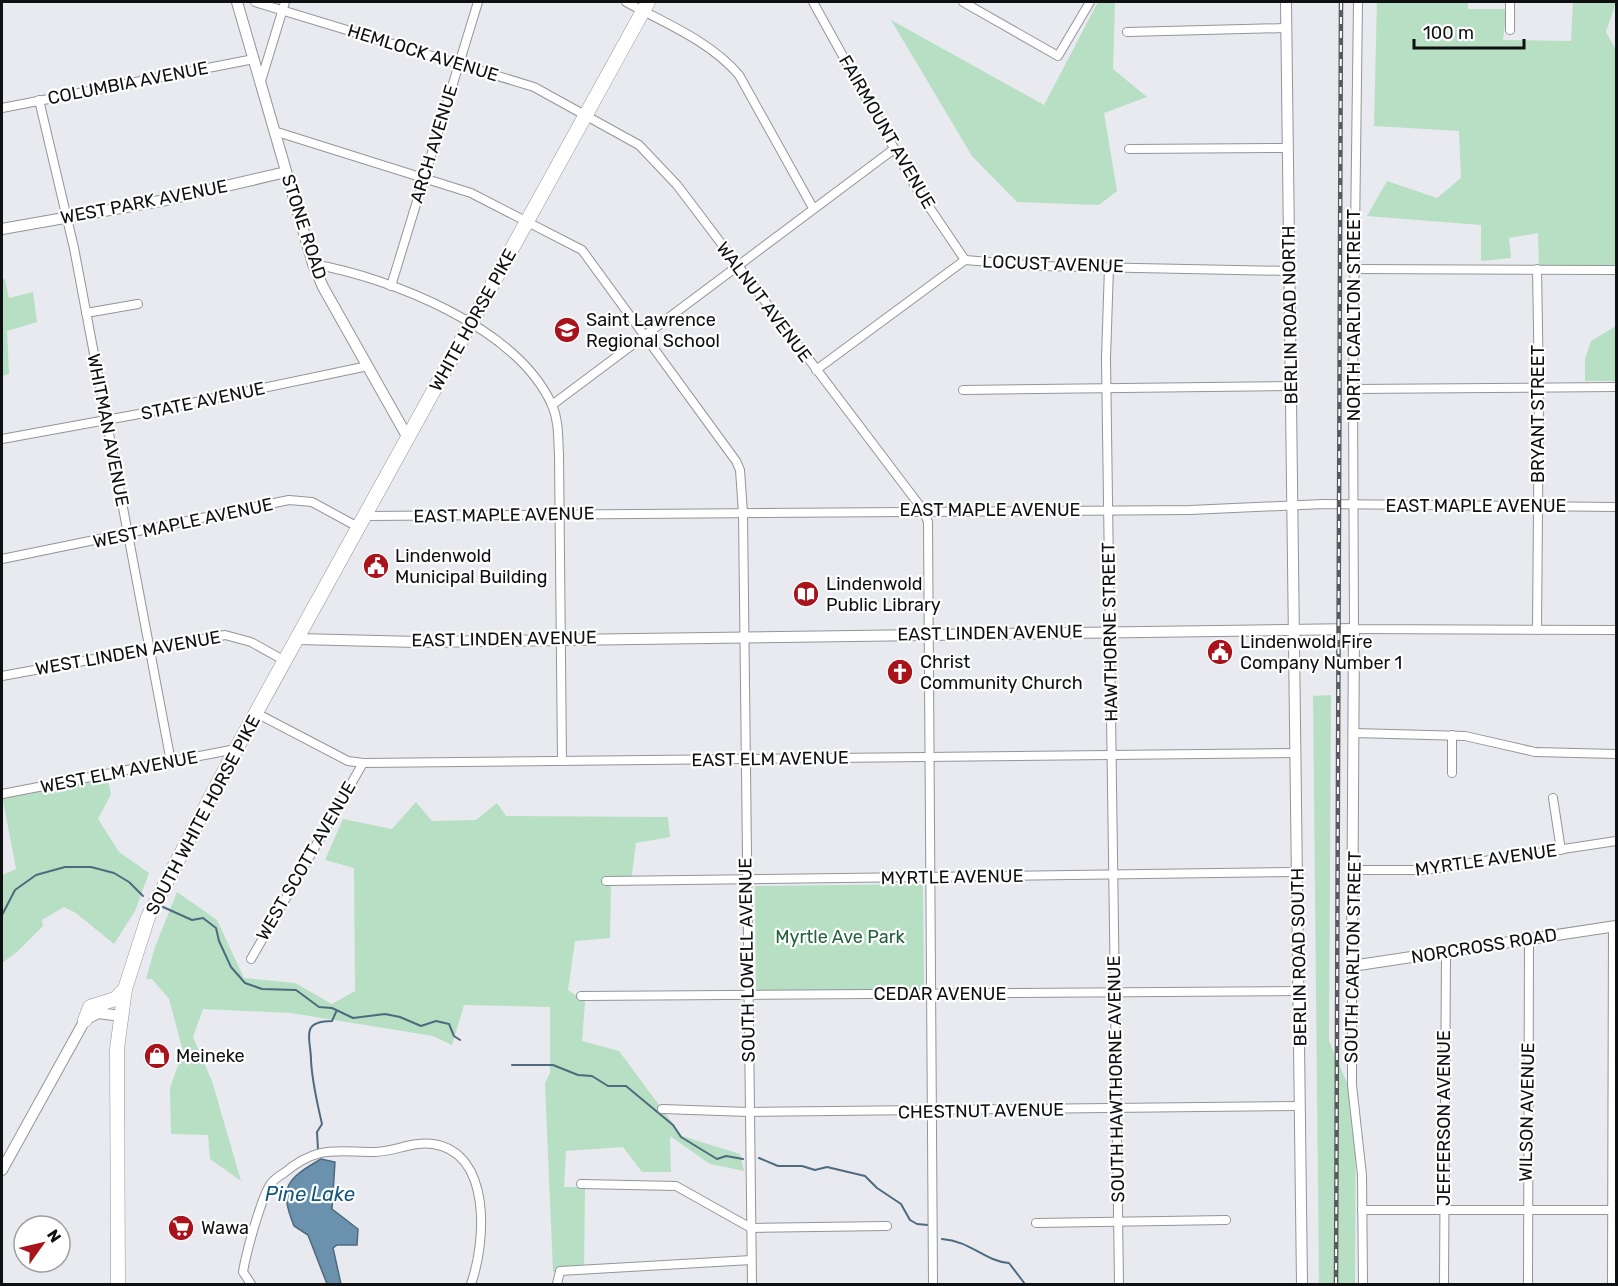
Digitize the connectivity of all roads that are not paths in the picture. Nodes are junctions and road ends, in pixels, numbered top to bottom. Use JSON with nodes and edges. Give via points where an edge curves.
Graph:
{"nodes":[{"id":1,"x":237,"y":2,"type":"edge"},
{"id":2,"x":255,"y":2,"type":"edge"},
{"id":3,"x":478,"y":2,"type":"edge"},
{"id":4,"x":626,"y":2,"type":"edge"},
{"id":5,"x":813,"y":2,"type":"edge"},
{"id":6,"x":963,"y":2,"type":"edge"},
{"id":7,"x":1090,"y":2,"type":"edge"},
{"id":8,"x":1286,"y":2,"type":"edge"},
{"id":9,"x":1358,"y":2,"type":"edge"},
{"id":10,"x":1510,"y":2,"type":"edge"},
{"id":11,"x":283,"y":6,"type":"edge"},
{"id":12,"x":646,"y":6,"type":"edge"},
{"id":13,"x":1286,"y":28,"type":"junction"},
{"id":14,"x":1510,"y":30,"type":"dead end"},
{"id":15,"x":1127,"y":32,"type":"dead end"},
{"id":16,"x":254,"y":59,"type":"junction"},
{"id":17,"x":459,"y":64,"type":"junction"},
{"id":18,"x":261,"y":81,"type":"junction"},
{"id":19,"x":39,"y":100,"type":"junction"},
{"id":20,"x":2,"y":108,"type":"edge"},
{"id":21,"x":587,"y":115,"type":"junction"},
{"id":22,"x":274,"y":131,"type":"junction"},
{"id":23,"x":1129,"y":148,"type":"dead end"},
{"id":24,"x":1288,"y":148,"type":"junction"},
{"id":25,"x":894,"y":149,"type":"junction"},
{"id":26,"x":286,"y":172,"type":"junction"},
{"id":27,"x":423,"y":177,"type":"junction"},
{"id":28,"x":813,"y":208,"type":"junction"},
{"id":29,"x":66,"y":218,"type":"junction"},
{"id":30,"x":528,"y":222,"type":"junction"},
{"id":31,"x":2,"y":229,"type":"edge"},
{"id":32,"x":966,"y":260,"type":"junction"},
{"id":33,"x":313,"y":264,"type":"junction"},
{"id":34,"x":736,"y":266,"type":"junction"},
{"id":35,"x":1109,"y":267,"type":"junction"},
{"id":36,"x":1354,"y":269,"type":"junction"},
{"id":37,"x":1537,"y":269,"type":"junction"},
{"id":38,"x":1617,"y":270,"type":"edge"},
{"id":39,"x":1290,"y":271,"type":"junction"},
{"id":40,"x":391,"y":286,"type":"junction"},
{"id":41,"x":138,"y":304,"type":"dead end"},
{"id":42,"x":86,"y":313,"type":"junction"},
{"id":43,"x":470,"y":325,"type":"junction"},
{"id":44,"x":645,"y":335,"type":"junction"},
{"id":45,"x":368,"y":366,"type":"junction"},
{"id":46,"x":816,"y":370,"type":"junction"},
{"id":47,"x":1292,"y":386,"type":"junction"},
{"id":48,"x":1539,"y":387,"type":"junction"},
{"id":49,"x":1617,"y":387,"type":"edge"},
{"id":50,"x":1107,"y":389,"type":"junction"},
{"id":51,"x":1353,"y":389,"type":"junction"},
{"id":52,"x":963,"y":390,"type":"dead end"},
{"id":53,"x":552,"y":405,"type":"junction"},
{"id":54,"x":106,"y":420,"type":"junction"},
{"id":55,"x":408,"y":438,"type":"junction"},
{"id":56,"x":2,"y":439,"type":"edge"},
{"id":57,"x":1354,"y":505,"type":"junction"},
{"id":58,"x":1293,"y":506,"type":"junction"},
{"id":59,"x":1539,"y":507,"type":"junction"},
{"id":60,"x":1617,"y":507,"type":"edge"},
{"id":61,"x":923,"y":510,"type":"junction"},
{"id":62,"x":1108,"y":510,"type":"junction"},
{"id":63,"x":743,"y":513,"type":"junction"},
{"id":64,"x":559,"y":515,"type":"junction"},
{"id":65,"x":361,"y":522,"type":"junction"},
{"id":66,"x":128,"y":534,"type":"junction"},
{"id":67,"x":2,"y":559,"type":"edge"},
{"id":68,"x":1295,"y":629,"type":"junction"},
{"id":69,"x":1354,"y":629,"type":"junction"},
{"id":70,"x":1537,"y":630,"type":"junction"},
{"id":71,"x":1617,"y":630,"type":"edge"},
{"id":72,"x":1109,"y":632,"type":"junction"},
{"id":73,"x":928,"y":633,"type":"junction"},
{"id":74,"x":745,"y":636,"type":"junction"},
{"id":75,"x":560,"y":638,"type":"junction"},
{"id":76,"x":298,"y":639,"type":"junction"},
{"id":77,"x":149,"y":647,"type":"junction"},
{"id":78,"x":285,"y":661,"type":"junction"},
{"id":79,"x":2,"y":676,"type":"edge"},
{"id":80,"x":256,"y":713,"type":"junction"},
{"id":81,"x":1354,"y":733,"type":"junction"},
{"id":82,"x":1452,"y":735,"type":"junction"},
{"id":83,"x":236,"y":749,"type":"junction"},
{"id":84,"x":1296,"y":753,"type":"junction"},
{"id":85,"x":1617,"y":754,"type":"edge"},
{"id":86,"x":928,"y":756,"type":"junction"},
{"id":87,"x":1113,"y":756,"type":"junction"},
{"id":88,"x":745,"y":759,"type":"junction"},
{"id":89,"x":562,"y":761,"type":"junction"},
{"id":90,"x":171,"y":762,"type":"junction"},
{"id":91,"x":363,"y":764,"type":"junction"},
{"id":92,"x":1452,"y":773,"type":"dead end"},
{"id":93,"x":2,"y":794,"type":"edge"},
{"id":94,"x":1553,"y":798,"type":"dead end"},
{"id":95,"x":1617,"y":841,"type":"edge"},
{"id":96,"x":1562,"y":850,"type":"junction"},
{"id":97,"x":1354,"y":870,"type":"junction"},
{"id":98,"x":1298,"y":872,"type":"junction"},
{"id":99,"x":1114,"y":874,"type":"junction"},
{"id":100,"x":929,"y":877,"type":"junction"},
{"id":101,"x":746,"y":880,"type":"junction"},
{"id":102,"x":606,"y":881,"type":"dead end"},
{"id":103,"x":1615,"y":926,"type":"edge"},
{"id":104,"x":1529,"y":939,"type":"junction"},
{"id":105,"x":1446,"y":952,"type":"junction"},
{"id":106,"x":251,"y":959,"type":"dead end"},
{"id":107,"x":1352,"y":966,"type":"junction"},
{"id":108,"x":125,"y":989,"type":"junction"},
{"id":109,"x":1299,"y":991,"type":"junction"},
{"id":110,"x":1115,"y":992,"type":"junction"},
{"id":111,"x":931,"y":994,"type":"junction"},
{"id":112,"x":748,"y":995,"type":"junction"},
{"id":113,"x":581,"y":996,"type":"dead end"},
{"id":114,"x":121,"y":1016,"type":"junction"},
{"id":115,"x":85,"y":1020,"type":"junction"},
{"id":116,"x":1300,"y":1106,"type":"junction"},
{"id":117,"x":662,"y":1108,"type":"dead end"},
{"id":118,"x":1115,"y":1109,"type":"junction"},
{"id":119,"x":749,"y":1112,"type":"junction"},
{"id":120,"x":932,"y":1112,"type":"junction"},
{"id":121,"x":2,"y":1170,"type":"edge"},
{"id":122,"x":581,"y":1184,"type":"dead end"},
{"id":123,"x":1362,"y":1210,"type":"junction"},
{"id":124,"x":1444,"y":1210,"type":"junction"},
{"id":125,"x":1614,"y":1210,"type":"edge"},
{"id":126,"x":1527,"y":1212,"type":"junction"},
{"id":127,"x":1226,"y":1220,"type":"dead end"},
{"id":128,"x":1036,"y":1223,"type":"dead end"},
{"id":129,"x":1118,"y":1224,"type":"junction"},
{"id":130,"x":886,"y":1226,"type":"dead end"},
{"id":131,"x":751,"y":1228,"type":"junction"},
{"id":132,"x":752,"y":1260,"type":"junction"},
{"id":133,"x":117,"y":1284,"type":"edge"},
{"id":134,"x":251,"y":1284,"type":"edge"},
{"id":135,"x":471,"y":1284,"type":"edge"},
{"id":136,"x":557,"y":1284,"type":"edge"},
{"id":137,"x":752,"y":1284,"type":"edge"},
{"id":138,"x":933,"y":1284,"type":"edge"},
{"id":139,"x":1119,"y":1284,"type":"edge"},
{"id":140,"x":1302,"y":1284,"type":"edge"},
{"id":141,"x":1363,"y":1284,"type":"edge"},
{"id":142,"x":1444,"y":1284,"type":"edge"},
{"id":143,"x":1528,"y":1284,"type":"edge"},
{"id":144,"x":1612,"y":1284,"type":"edge"}],
"edges":[{"from":1,"to":16,"type":"street","name":"STONE ROAD"},
{"from":2,"to":11,"type":"street","name":"HEMLOCK AVENUE"},
{"from":3,"to":17,"type":"street","name":"ARCH AVENUE"},
{"from":4,"to":12,"type":"street"},
{"from":5,"to":25,"type":"street","name":"FAIRMOUNT AVENUE"},
{"from":6,"to":7,"type":"street","via":[[1058,56]]},
{"from":8,"to":13,"type":"street","name":"BERLIN ROAD NORTH"},
{"from":9,"to":36,"type":"street","name":"NORTH CARLTON STREET"},
{"from":10,"to":14,"type":"street"},
{"from":11,"to":17,"type":"street","name":"HEMLOCK AVENUE"},
{"from":11,"to":18,"type":"street"},
{"from":12,"to":21,"type":"highway","name":"WHITE HORSE PIKE"},
{"from":12,"to":28,"type":"street","via":[[711,49],[739,75]]},
{"from":13,"to":15,"type":"street"},
{"from":13,"to":24,"type":"street","name":"BERLIN ROAD NORTH"},
{"from":16,"to":18,"type":"street","name":"STONE ROAD"},
{"from":16,"to":19,"type":"street","name":"COLUMBIA AVENUE"},
{"from":17,"to":21,"type":"street","name":"HEMLOCK AVENUE","via":[[534,87]]},
{"from":17,"to":27,"type":"street","name":"ARCH AVENUE"},
{"from":18,"to":22,"type":"street","name":"STONE ROAD"},
{"from":19,"to":20,"type":"street","name":"COLUMBIA AVENUE"},
{"from":19,"to":29,"type":"street","name":"WHITMAN AVENUE"},
{"from":21,"to":30,"type":"highway","name":"WHITE HORSE PIKE"},
{"from":21,"to":34,"type":"street","name":"WALNUT AVENUE","via":[[639,146],[659,164]]},
{"from":22,"to":26,"type":"street","name":"STONE ROAD"},
{"from":22,"to":27,"type":"street"},
{"from":23,"to":24,"type":"street"},
{"from":24,"to":39,"type":"street","name":"BERLIN ROAD NORTH"},
{"from":25,"to":28,"type":"street"},
{"from":25,"to":32,"type":"street","name":"FAIRMOUNT AVENUE"},
{"from":26,"to":29,"type":"street","name":"WEST PARK AVENUE"},
{"from":26,"to":33,"type":"street","name":"STONE ROAD"},
{"from":27,"to":30,"type":"street","via":[[471,193]]},
{"from":27,"to":40,"type":"street","name":"ARCH AVENUE"},
{"from":28,"to":34,"type":"street"},
{"from":29,"to":31,"type":"street","name":"WEST PARK AVENUE"},
{"from":29,"to":42,"type":"street","name":"WHITMAN AVENUE"},
{"from":30,"to":43,"type":"highway","name":"WHITE HORSE PIKE"},
{"from":30,"to":44,"type":"street","via":[[582,250]]},
{"from":32,"to":35,"type":"street","name":"LOCUST AVENUE"},
{"from":32,"to":46,"type":"street","name":"LOCUST AVENUE"},
{"from":33,"to":40,"type":"street"},
{"from":33,"to":45,"type":"street","name":"STONE ROAD"},
{"from":34,"to":44,"type":"street"},
{"from":34,"to":46,"type":"street","name":"WALNUT AVENUE"},
{"from":35,"to":39,"type":"street","name":"LOCUST AVENUE"},
{"from":35,"to":50,"type":"street","name":"HAWTHORNE STREET"},
{"from":36,"to":37,"type":"street"},
{"from":36,"to":51,"type":"street","name":"NORTH CARLTON STREET"},
{"from":37,"to":38,"type":"street"},
{"from":37,"to":48,"type":"street","name":"BRYANT STREET"},
{"from":39,"to":47,"type":"street","name":"BERLIN ROAD NORTH"},
{"from":40,"to":43,"type":"street","via":[[420,296]]},
{"from":41,"to":42,"type":"street"},
{"from":42,"to":54,"type":"street","name":"WHITMAN AVENUE"},
{"from":43,"to":53,"type":"street","via":[[512,353]]},
{"from":43,"to":55,"type":"highway","name":"WHITE HORSE PIKE"},
{"from":44,"to":53,"type":"street"},
{"from":44,"to":63,"type":"street","name":"SOUTH LOWELL AVENUE","via":[[730,451],[738,466]]},
{"from":45,"to":54,"type":"street","name":"STATE AVENUE"},
{"from":45,"to":55,"type":"street","name":"STONE ROAD"},
{"from":46,"to":61,"type":"street","name":"WALNUT AVENUE"},
{"from":47,"to":50,"type":"street"},
{"from":47,"to":58,"type":"street","name":"BERLIN ROAD NORTH"},
{"from":48,"to":49,"type":"street"},
{"from":48,"to":51,"type":"street"},
{"from":48,"to":59,"type":"street","name":"BRYANT STREET"},
{"from":50,"to":52,"type":"street"},
{"from":50,"to":62,"type":"street","name":"HAWTHORNE STREET"},
{"from":51,"to":57,"type":"street","name":"NORTH CARLTON STREET"},
{"from":53,"to":64,"type":"street","via":[[558,428]]},
{"from":54,"to":56,"type":"street","name":"STATE AVENUE"},
{"from":54,"to":66,"type":"street","name":"WHITMAN AVENUE"},
{"from":55,"to":65,"type":"highway","name":"WHITE HORSE PIKE"},
{"from":57,"to":58,"type":"street","name":"EAST MAPLE AVENUE"},
{"from":57,"to":59,"type":"street","name":"EAST MAPLE AVENUE"},
{"from":57,"to":69,"type":"street","name":"NORTH CARLTON STREET"},
{"from":58,"to":62,"type":"street","name":"EAST MAPLE AVENUE"},
{"from":58,"to":68,"type":"street","name":"BERLIN ROAD NORTH"},
{"from":59,"to":60,"type":"street","name":"EAST MAPLE AVENUE"},
{"from":59,"to":70,"type":"street","name":"BRYANT STREET"},
{"from":61,"to":62,"type":"street","name":"EAST MAPLE AVENUE"},
{"from":61,"to":63,"type":"street","name":"EAST MAPLE AVENUE"},
{"from":61,"to":73,"type":"street","via":[[928,522]]},
{"from":62,"to":72,"type":"street","name":"HAWTHORNE STREET"},
{"from":63,"to":64,"type":"street","name":"EAST MAPLE AVENUE"},
{"from":63,"to":74,"type":"street","name":"SOUTH LOWELL AVENUE"},
{"from":64,"to":65,"type":"street","name":"EAST MAPLE AVENUE"},
{"from":64,"to":75,"type":"street"},
{"from":65,"to":66,"type":"street","name":"WEST MAPLE AVENUE","via":[[299,500]]},
{"from":65,"to":76,"type":"highway","name":"WHITE HORSE PIKE"},
{"from":66,"to":67,"type":"street","name":"WEST MAPLE AVENUE"},
{"from":66,"to":77,"type":"street","name":"WHITMAN AVENUE"},
{"from":68,"to":69,"type":"street","name":"EAST LINDEN AVENUE"},
{"from":68,"to":72,"type":"street","name":"EAST LINDEN AVENUE"},
{"from":68,"to":84,"type":"street","name":"BERLIN ROAD SOUTH"},
{"from":69,"to":70,"type":"street","name":"EAST LINDEN AVENUE"},
{"from":69,"to":81,"type":"street","name":"SOUTH CARLTON STREET"},
{"from":70,"to":71,"type":"street","name":"EAST LINDEN AVENUE"},
{"from":72,"to":73,"type":"street","name":"EAST LINDEN AVENUE"},
{"from":72,"to":87,"type":"street","name":"HAWTHORNE STREET"},
{"from":73,"to":74,"type":"street","name":"EAST LINDEN AVENUE"},
{"from":73,"to":86,"type":"street"},
{"from":74,"to":75,"type":"street","name":"EAST LINDEN AVENUE"},
{"from":74,"to":88,"type":"street","name":"SOUTH LOWELL AVENUE"},
{"from":75,"to":76,"type":"street","name":"EAST LINDEN AVENUE"},
{"from":75,"to":89,"type":"street"},
{"from":76,"to":78,"type":"highway","name":"SOUTH WHITE HORSE PIKE"},
{"from":77,"to":78,"type":"street","name":"WEST LINDEN AVENUE","via":[[225,634],[251,642]]},
{"from":77,"to":79,"type":"street","name":"WEST LINDEN AVENUE"},
{"from":77,"to":90,"type":"street","name":"WHITMAN AVENUE"},
{"from":78,"to":80,"type":"highway","name":"SOUTH WHITE HORSE PIKE"},
{"from":80,"to":83,"type":"highway","name":"SOUTH WHITE HORSE PIKE"},
{"from":80,"to":91,"type":"street","name":"EAST ELM AVENUE","via":[[348,761]]},
{"from":81,"to":82,"type":"street"},
{"from":81,"to":97,"type":"street","name":"SOUTH CARLTON STREET"},
{"from":82,"to":85,"type":"street","via":[[1485,738],[1534,752]]},
{"from":82,"to":92,"type":"street"},
{"from":83,"to":90,"type":"street","name":"WEST ELM AVENUE"},
{"from":83,"to":108,"type":"highway","name":"SOUTH WHITE HORSE PIKE","via":[[157,898]]},
{"from":84,"to":87,"type":"street","name":"EAST ELM AVENUE"},
{"from":84,"to":98,"type":"street","name":"BERLIN ROAD SOUTH"},
{"from":86,"to":87,"type":"street","name":"EAST ELM AVENUE"},
{"from":86,"to":88,"type":"street","name":"EAST ELM AVENUE"},
{"from":86,"to":100,"type":"street"},
{"from":87,"to":99,"type":"street","name":"HAWTHORNE STREET"},
{"from":88,"to":89,"type":"street","name":"EAST ELM AVENUE"},
{"from":88,"to":101,"type":"street","name":"SOUTH LOWELL AVENUE"},
{"from":89,"to":91,"type":"street","name":"EAST ELM AVENUE"},
{"from":90,"to":93,"type":"street","name":"WEST ELM AVENUE"},
{"from":91,"to":106,"type":"street","name":"WEST SCOTT AVENUE"},
{"from":94,"to":96,"type":"street"},
{"from":95,"to":96,"type":"street","name":"MYRTLE AVENUE"},
{"from":96,"to":97,"type":"street","name":"MYRTLE AVENUE","via":[[1425,870]]},
{"from":97,"to":107,"type":"street","name":"SOUTH CARLTON STREET"},
{"from":98,"to":99,"type":"street","name":"MYRTLE AVENUE"},
{"from":98,"to":109,"type":"street","name":"BERLIN ROAD SOUTH"},
{"from":99,"to":100,"type":"street","name":"MYRTLE AVENUE"},
{"from":99,"to":110,"type":"street","name":"SOUTH HAWTHORNE AVENUE"},
{"from":100,"to":101,"type":"street","name":"MYRTLE AVENUE"},
{"from":100,"to":111,"type":"street"},
{"from":101,"to":102,"type":"street","name":"MYRTLE AVENUE"},
{"from":101,"to":112,"type":"street","name":"SOUTH LOWELL AVENUE"},
{"from":103,"to":104,"type":"street","name":"NORCROSS ROAD"},
{"from":103,"to":125,"type":"street"},
{"from":104,"to":105,"type":"street","name":"NORCROSS ROAD"},
{"from":104,"to":126,"type":"street","name":"WILSON AVENUE"},
{"from":105,"to":107,"type":"street","name":"NORCROSS ROAD"},
{"from":105,"to":124,"type":"street","name":"JEFFERSON AVENUE"},
{"from":107,"to":123,"type":"street","name":"SOUTH CARLTON STREET","via":[[1352,1085]]},
{"from":108,"to":114,"type":"highway","name":"SOUTH WHITE HORSE PIKE"},
{"from":108,"to":115,"type":"highway","via":[[115,999],[90,1007]]},
{"from":109,"to":110,"type":"street","name":"CEDAR AVENUE"},
{"from":109,"to":116,"type":"street","name":"BERLIN ROAD SOUTH"},
{"from":110,"to":111,"type":"street","name":"CEDAR AVENUE"},
{"from":110,"to":118,"type":"street","name":"SOUTH HAWTHORNE AVENUE"},
{"from":111,"to":112,"type":"street","name":"CEDAR AVENUE"},
{"from":111,"to":120,"type":"street"},
{"from":112,"to":113,"type":"street","name":"CEDAR AVENUE"},
{"from":112,"to":119,"type":"street","name":"SOUTH LOWELL AVENUE"},
{"from":114,"to":115,"type":"street","via":[[98,1013]]},
{"from":114,"to":133,"type":"highway","name":"SOUTH WHITE HORSE PIKE","via":[[115,1088]]},
{"from":115,"to":121,"type":"street"},
{"from":116,"to":118,"type":"street","name":"CHESTNUT AVENUE"},
{"from":116,"to":140,"type":"street","name":"BERLIN ROAD SOUTH"},
{"from":117,"to":119,"type":"street","name":"CHESTNUT AVENUE"},
{"from":118,"to":120,"type":"street","name":"CHESTNUT AVENUE"},
{"from":118,"to":129,"type":"street","name":"SOUTH HAWTHORNE AVENUE"},
{"from":119,"to":120,"type":"street","name":"CHESTNUT AVENUE"},
{"from":119,"to":131,"type":"street","name":"SOUTH LOWELL AVENUE"},
{"from":120,"to":138,"type":"street"},
{"from":122,"to":131,"type":"street","via":[[676,1186]]},
{"from":123,"to":124,"type":"street"},
{"from":123,"to":141,"type":"street","name":"SOUTH CARLTON STREET"},
{"from":124,"to":126,"type":"street"},
{"from":124,"to":142,"type":"street","name":"JEFFERSON AVENUE"},
{"from":125,"to":126,"type":"street"},
{"from":125,"to":144,"type":"street"},
{"from":126,"to":143,"type":"street","name":"WILSON AVENUE"},
{"from":127,"to":129,"type":"street"},
{"from":128,"to":129,"type":"street"},
{"from":129,"to":139,"type":"street","name":"SOUTH HAWTHORNE AVENUE"},
{"from":130,"to":131,"type":"street"},
{"from":131,"to":132,"type":"street","name":"SOUTH LOWELL AVENUE"},
{"from":132,"to":136,"type":"street","via":[[560,1271]]},
{"from":132,"to":137,"type":"street","name":"SOUTH LOWELL AVENUE"},
{"from":134,"to":135,"type":"street","via":[[243,1272],[270,1185],[291,1167],[322,1151],[376,1152],[423,1143],[447,1148],[464,1160],[475,1180],[480,1224]]}]}
